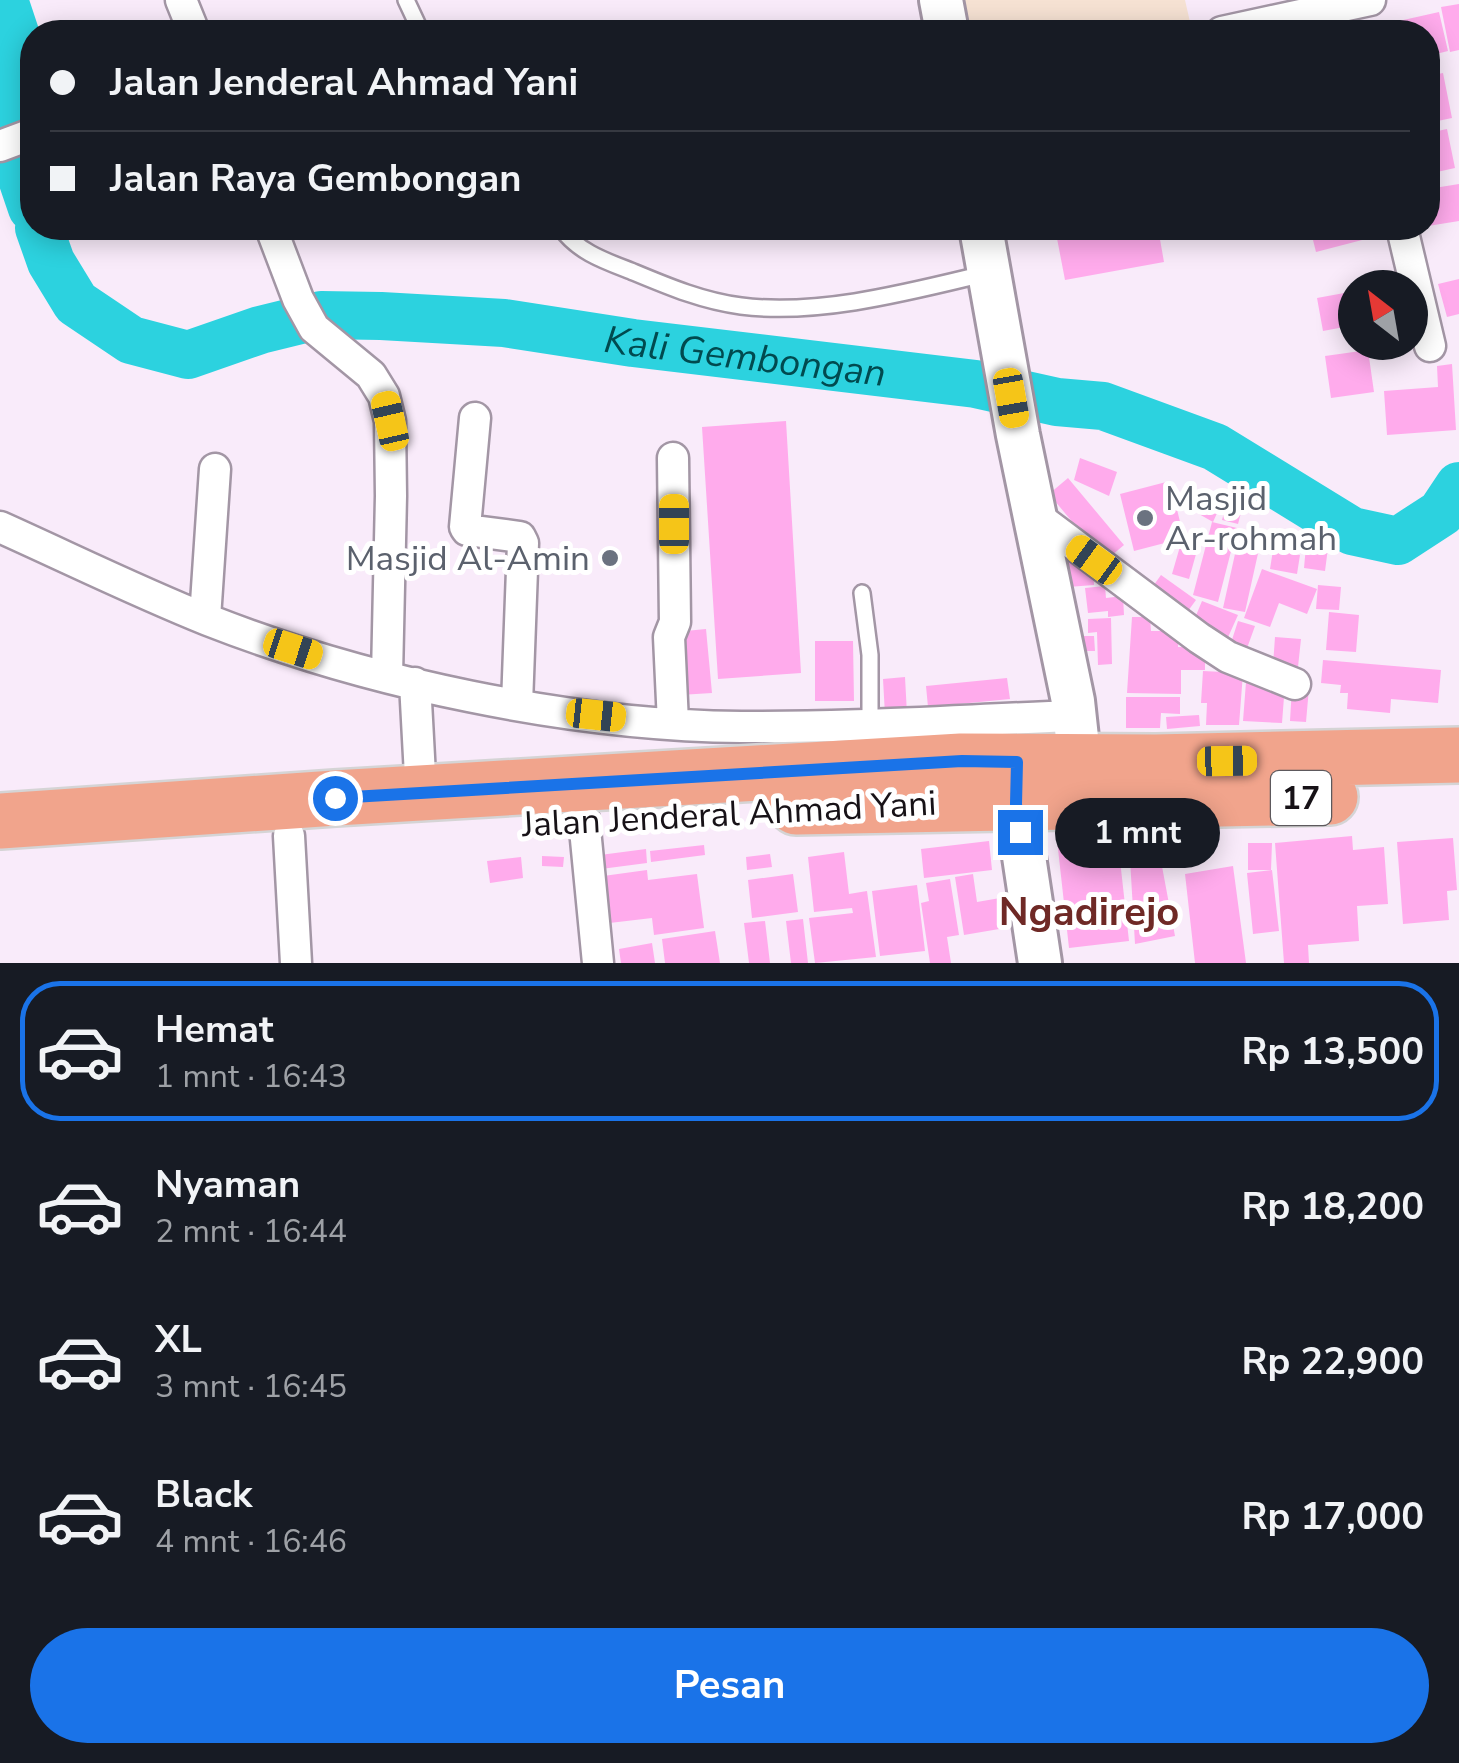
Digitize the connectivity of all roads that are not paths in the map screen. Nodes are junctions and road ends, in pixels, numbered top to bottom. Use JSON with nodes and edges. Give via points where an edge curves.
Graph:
{"nodes":[{"id":1,"x":1359,"y":12,"type":"edge"},
{"id":2,"x":1234,"y":20,"type":"edge"},
{"id":3,"x":275,"y":240,"type":"edge"},
{"id":4,"x":574,"y":240,"type":"edge"},
{"id":5,"x":982,"y":240,"type":"edge"},
{"id":6,"x":1405,"y":240,"type":"edge"},
{"id":7,"x":988,"y":273,"type":"junction"},
{"id":8,"x":1430,"y":346,"type":"dead end"},
{"id":9,"x":474,"y":418,"type":"dead end"},
{"id":10,"x":673,"y":458,"type":"dead end"},
{"id":11,"x":214,"y":469,"type":"dead end"},
{"id":12,"x":1036,"y":516,"type":"junction"},
{"id":13,"x":0,"y":527,"type":"edge"},
{"id":14,"x":862,"y":593,"type":"dead end"},
{"id":15,"x":204,"y":618,"type":"junction"},
{"id":16,"x":401,"y":679,"type":"junction"},
{"id":17,"x":1295,"y":684,"type":"dead end"},
{"id":18,"x":517,"y":704,"type":"junction"},
{"id":19,"x":673,"y":723,"type":"junction"},
{"id":20,"x":870,"y":723,"type":"junction"},
{"id":21,"x":1459,"y":756,"type":"edge"},
{"id":22,"x":1080,"y":760,"type":"junction"},
{"id":23,"x":1016,"y":783,"type":"junction"},
{"id":24,"x":421,"y":794,"type":"junction"},
{"id":25,"x":1459,"y":794,"type":"edge"},
{"id":26,"x":584,"y":819,"type":"junction"},
{"id":27,"x":0,"y":821,"type":"edge"},
{"id":28,"x":290,"y":836,"type":"junction"},
{"id":29,"x":0,"y":858,"type":"edge"},
{"id":30,"x":296,"y":963,"type":"edge"},
{"id":31,"x":598,"y":963,"type":"edge"},
{"id":32,"x":1040,"y":963,"type":"edge"}],
"edges":[{"from":1,"to":2,"type":"street"},
{"from":3,"to":16,"type":"street","via":[[314,328],[372,375],[384,396]]},
{"from":4,"to":7,"type":"lane","via":[[589,254],[690,295],[741,306],[792,308]]},
{"from":5,"to":7,"type":"street"},
{"from":6,"to":8,"type":"street"},
{"from":7,"to":12,"type":"street"},
{"from":9,"to":18,"type":"street","via":[[466,530],[524,542]]},
{"from":10,"to":19,"type":"street"},
{"from":11,"to":15,"type":"street"},
{"from":12,"to":17,"type":"street","via":[[1228,657]]},
{"from":12,"to":22,"type":"street"},
{"from":13,"to":15,"type":"street"},
{"from":14,"to":20,"type":"lane"},
{"from":15,"to":16,"type":"street"},
{"from":16,"to":18,"type":"street"},
{"from":16,"to":24,"type":"street"},
{"from":18,"to":19,"type":"street"},
{"from":19,"to":20,"type":"street"},
{"from":20,"to":22,"type":"street"},
{"from":21,"to":22,"type":"highway","name":"Jalan Jenderal Ahmad Yani","number":"17"},
{"from":22,"to":23,"type":"highway","name":"Jalan Jenderal Ahmad Yani","number":"17"},
{"from":22,"to":25,"type":"highway","name":"Jalan Jenderal Ahmad Yani","number":"17"},
{"from":23,"to":24,"type":"highway","name":"Jalan Jenderal Ahmad Yani","number":"17","via":[[962,761]]},
{"from":23,"to":26,"type":"highway","name":"Jalan Jenderal Ahmad Yani","number":"17","via":[[779,808]]},
{"from":23,"to":32,"type":"street"},
{"from":24,"to":27,"type":"highway","name":"Jalan Jenderal Ahmad Yani","number":"17"},
{"from":26,"to":28,"type":"highway","name":"Jalan Jenderal Ahmad Yani","number":"17"},
{"from":26,"to":31,"type":"street"},
{"from":28,"to":29,"type":"highway","name":"Jalan Jenderal Ahmad Yani","number":"17"},
{"from":28,"to":30,"type":"street"}]}
